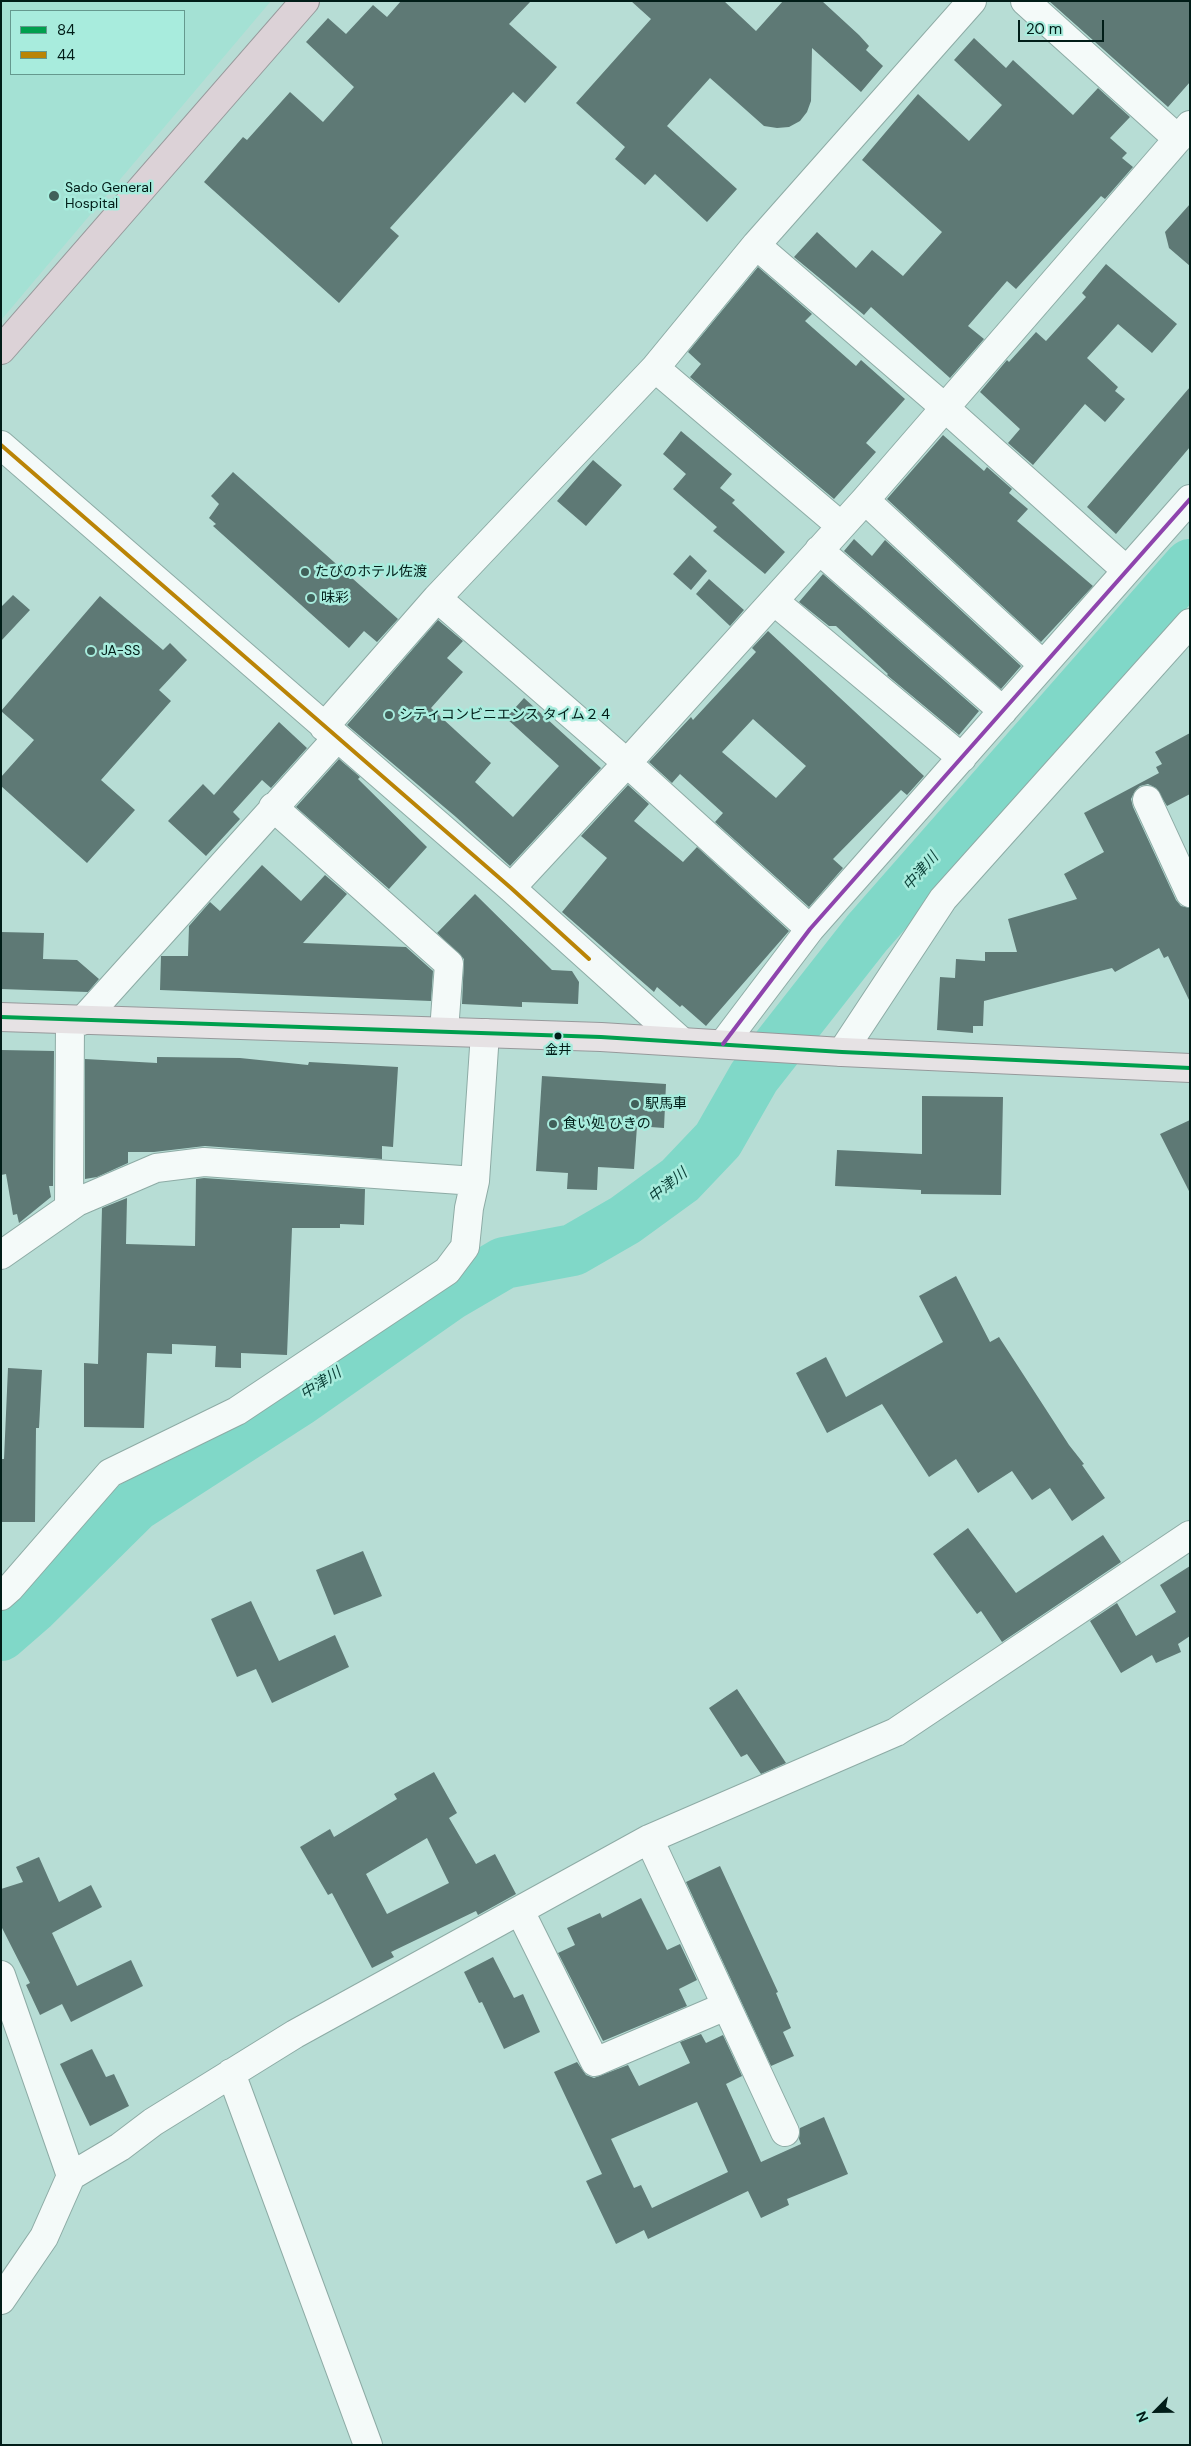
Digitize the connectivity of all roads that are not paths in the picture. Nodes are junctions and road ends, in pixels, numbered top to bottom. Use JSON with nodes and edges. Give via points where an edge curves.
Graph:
{"nodes":[{"id":1,"x":305,"y":1,"type":"edge"},
{"id":2,"x":972,"y":1,"type":"edge"},
{"id":3,"x":1025,"y":1,"type":"edge"},
{"id":4,"x":1184,"y":132,"type":"edge"},
{"id":5,"x":756,"y":245,"type":"junction"},
{"id":6,"x":1,"y":350,"type":"edge"},
{"id":7,"x":655,"y":368,"type":"junction"},
{"id":8,"x":944,"y":407,"type":"junction"},
{"id":9,"x":1,"y":445,"type":"edge"},
{"id":10,"x":1190,"y":499,"type":"edge"},
{"id":11,"x":865,"y":500,"type":"junction"},
{"id":12,"x":841,"y":526,"type":"junction"},
{"id":13,"x":819,"y":550,"type":"junction"},
{"id":14,"x":1126,"y":570,"type":"junction"},
{"id":15,"x":437,"y":598,"type":"junction"},
{"id":16,"x":774,"y":601,"type":"junction"},
{"id":17,"x":1190,"y":623,"type":"edge"},
{"id":18,"x":1042,"y":664,"type":"junction"},
{"id":19,"x":1002,"y":711,"type":"junction"},
{"id":20,"x":331,"y":732,"type":"junction"},
{"id":21,"x":962,"y":758,"type":"junction"},
{"id":22,"x":627,"y":763,"type":"junction"},
{"id":23,"x":1147,"y":800,"type":"dead end"},
{"id":24,"x":273,"y":807,"type":"junction"},
{"id":25,"x":511,"y":888,"type":"junction"},
{"id":26,"x":1190,"y":893,"type":"edge"},
{"id":27,"x":810,"y":929,"type":"junction"},
{"id":28,"x":1,"y":1017,"type":"edge"},
{"id":29,"x":76,"y":1021,"type":"junction"},
{"id":30,"x":444,"y":1031,"type":"junction"},
{"id":31,"x":485,"y":1033,"type":"junction"},
{"id":32,"x":681,"y":1041,"type":"junction"},
{"id":33,"x":735,"y":1045,"type":"junction"},
{"id":34,"x":834,"y":1052,"type":"junction"},
{"id":35,"x":1190,"y":1068,"type":"edge"},
{"id":36,"x":475,"y":1181,"type":"junction"},
{"id":37,"x":69,"y":1207,"type":"junction"},
{"id":38,"x":1,"y":1255,"type":"edge"},
{"id":39,"x":1190,"y":1535,"type":"edge"},
{"id":40,"x":1,"y":1596,"type":"edge"},
{"id":41,"x":649,"y":1839,"type":"junction"},
{"id":42,"x":520,"y":1911,"type":"junction"},
{"id":43,"x":1,"y":1975,"type":"edge"},
{"id":44,"x":726,"y":2006,"type":"junction"},
{"id":45,"x":230,"y":2073,"type":"junction"},
{"id":46,"x":785,"y":2132,"type":"dead end"},
{"id":47,"x":71,"y":2176,"type":"junction"},
{"id":48,"x":1,"y":2300,"type":"edge"},
{"id":49,"x":368,"y":2445,"type":"edge"}],
"edges":[{"from":1,"to":6,"type":"highway"},
{"from":2,"to":5,"type":"street"},
{"from":3,"to":4,"type":"street"},
{"from":4,"to":8,"type":"street"},
{"from":5,"to":7,"type":"street"},
{"from":5,"to":8,"type":"street"},
{"from":7,"to":12,"type":"street"},
{"from":7,"to":15,"type":"street"},
{"from":8,"to":11,"type":"street"},
{"from":8,"to":14,"type":"street"},
{"from":9,"to":20,"type":"street"},
{"from":10,"to":14,"type":"street"},
{"from":11,"to":12,"type":"street"},
{"from":11,"to":18,"type":"street"},
{"from":12,"to":13,"type":"street"},
{"from":13,"to":16,"type":"street"},
{"from":13,"to":19,"type":"street"},
{"from":14,"to":18,"type":"street"},
{"from":15,"to":20,"type":"street"},
{"from":15,"to":22,"type":"street"},
{"from":16,"to":21,"type":"street"},
{"from":16,"to":22,"type":"street"},
{"from":17,"to":34,"type":"street","via":[[942,899]]},
{"from":18,"to":19,"type":"street"},
{"from":19,"to":21,"type":"street"},
{"from":20,"to":24,"type":"street"},
{"from":20,"to":25,"type":"street"},
{"from":21,"to":27,"type":"street"},
{"from":22,"to":25,"type":"street"},
{"from":22,"to":27,"type":"street"},
{"from":23,"to":26,"type":"street"},
{"from":24,"to":29,"type":"street"},
{"from":24,"to":30,"type":"street","via":[[449,964]]},
{"from":25,"to":32,"type":"street"},
{"from":27,"to":33,"type":"street"},
{"from":28,"to":29,"type":"main road"},
{"from":29,"to":30,"type":"main road"},
{"from":29,"to":37,"type":"street"},
{"from":30,"to":31,"type":"main road"},
{"from":31,"to":32,"type":"main road"},
{"from":31,"to":36,"type":"street"},
{"from":32,"to":33,"type":"main road"},
{"from":33,"to":34,"type":"main road"},
{"from":34,"to":35,"type":"main road"},
{"from":36,"to":37,"type":"street","via":[[204,1162],[156,1168],[91,1194]]},
{"from":36,"to":40,"type":"street","via":[[465,1247],[447,1271],[237,1411],[110,1473]]},
{"from":37,"to":38,"type":"street"},
{"from":39,"to":41,"type":"street","via":[[896,1732]]},
{"from":41,"to":42,"type":"street"},
{"from":41,"to":44,"type":"street"},
{"from":42,"to":44,"type":"street","via":[[595,2062]]},
{"from":42,"to":45,"type":"street"},
{"from":43,"to":47,"type":"street"},
{"from":44,"to":46,"type":"street"},
{"from":45,"to":47,"type":"street"},
{"from":45,"to":49,"type":"street"},
{"from":47,"to":48,"type":"street","via":[[44,2237]]}]}
